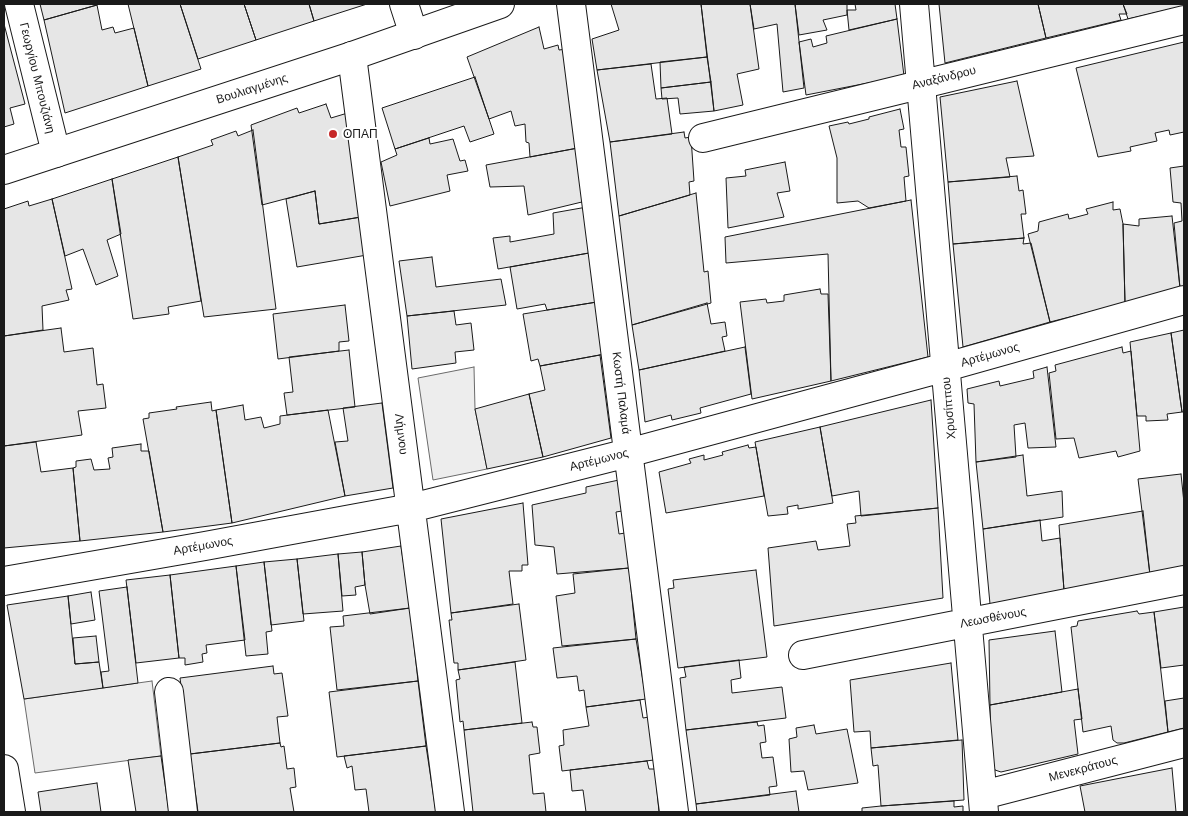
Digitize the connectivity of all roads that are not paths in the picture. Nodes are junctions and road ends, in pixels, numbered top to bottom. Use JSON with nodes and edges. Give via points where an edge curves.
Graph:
{"nodes":[{"id":1,"x":19,"y":4,"type":"edge"},
{"id":2,"x":404,"y":4,"type":"edge"},
{"id":3,"x":500,"y":4,"type":"edge"},
{"id":4,"x":571,"y":4,"type":"edge"},
{"id":5,"x":914,"y":4,"type":"edge"},
{"id":6,"x":1184,"y":20,"type":"edge"},
{"id":7,"x":414,"y":35,"type":"junction"},
{"id":8,"x":352,"y":56,"type":"junction"},
{"id":9,"x":921,"y":84,"type":"junction"},
{"id":10,"x":703,"y":138,"type":"dead end"},
{"id":11,"x":56,"y":153,"type":"junction"},
{"id":12,"x":4,"y":170,"type":"edge"},
{"id":13,"x":1184,"y":300,"type":"edge"},
{"id":14,"x":946,"y":367,"type":"junction"},
{"id":15,"x":628,"y":453,"type":"junction"},
{"id":16,"x":411,"y":508,"type":"junction"},
{"id":17,"x":1184,"y":580,"type":"edge"},
{"id":18,"x":4,"y":581,"type":"edge"},
{"id":19,"x":968,"y":623,"type":"junction"},
{"id":20,"x":803,"y":656,"type":"dead end"},
{"id":21,"x":169,"y":692,"type":"dead end"},
{"id":22,"x":1184,"y":743,"type":"edge"},
{"id":23,"x":4,"y":769,"type":"edge"},
{"id":24,"x":983,"y":804,"type":"edge"},
{"id":25,"x":11,"y":812,"type":"edge"},
{"id":26,"x":183,"y":812,"type":"edge"},
{"id":27,"x":450,"y":812,"type":"edge"},
{"id":28,"x":674,"y":812,"type":"edge"}],
"edges":[{"from":1,"to":11,"type":"street","name":"Γεωργίου Μπουζιάνη"},
{"from":2,"to":7,"type":"street"},
{"from":3,"to":7,"type":"street","name":"Βουλιαγμένης"},
{"from":4,"to":15,"type":"street","name":"Κωστή Παλαμά"},
{"from":5,"to":9,"type":"street","name":"Χρυσίππου"},
{"from":6,"to":9,"type":"street","name":"Αναξάνδρου"},
{"from":7,"to":8,"type":"street","name":"Βουλιαγμένης"},
{"from":8,"to":11,"type":"street","name":"Βουλιαγμένης"},
{"from":8,"to":16,"type":"street","name":"Λήμνου"},
{"from":9,"to":10,"type":"street","name":"Αναξάνδρου"},
{"from":9,"to":14,"type":"street","name":"Χρυσίππου"},
{"from":11,"to":12,"type":"street","name":"Βουλιαγμένης"},
{"from":13,"to":14,"type":"street","name":"Αρτέμωνος"},
{"from":14,"to":15,"type":"street","name":"Αρτέμωνος"},
{"from":14,"to":19,"type":"street","name":"Χρυσίππου"},
{"from":15,"to":16,"type":"street","name":"Αρτέμωνος"},
{"from":15,"to":28,"type":"street","name":"Κωστή Παλαμά"},
{"from":16,"to":18,"type":"street","name":"Αρτέμωνος"},
{"from":16,"to":27,"type":"street","name":"Λήμνου"},
{"from":17,"to":19,"type":"street","name":"Λεωσθένους"},
{"from":19,"to":20,"type":"street","name":"Λεωσθένους"},
{"from":19,"to":24,"type":"street","name":"Χρυσίππου"},
{"from":21,"to":26,"type":"street"},
{"from":22,"to":24,"type":"street","name":"Μενεκράτους"},
{"from":23,"to":25,"type":"street"}]}
